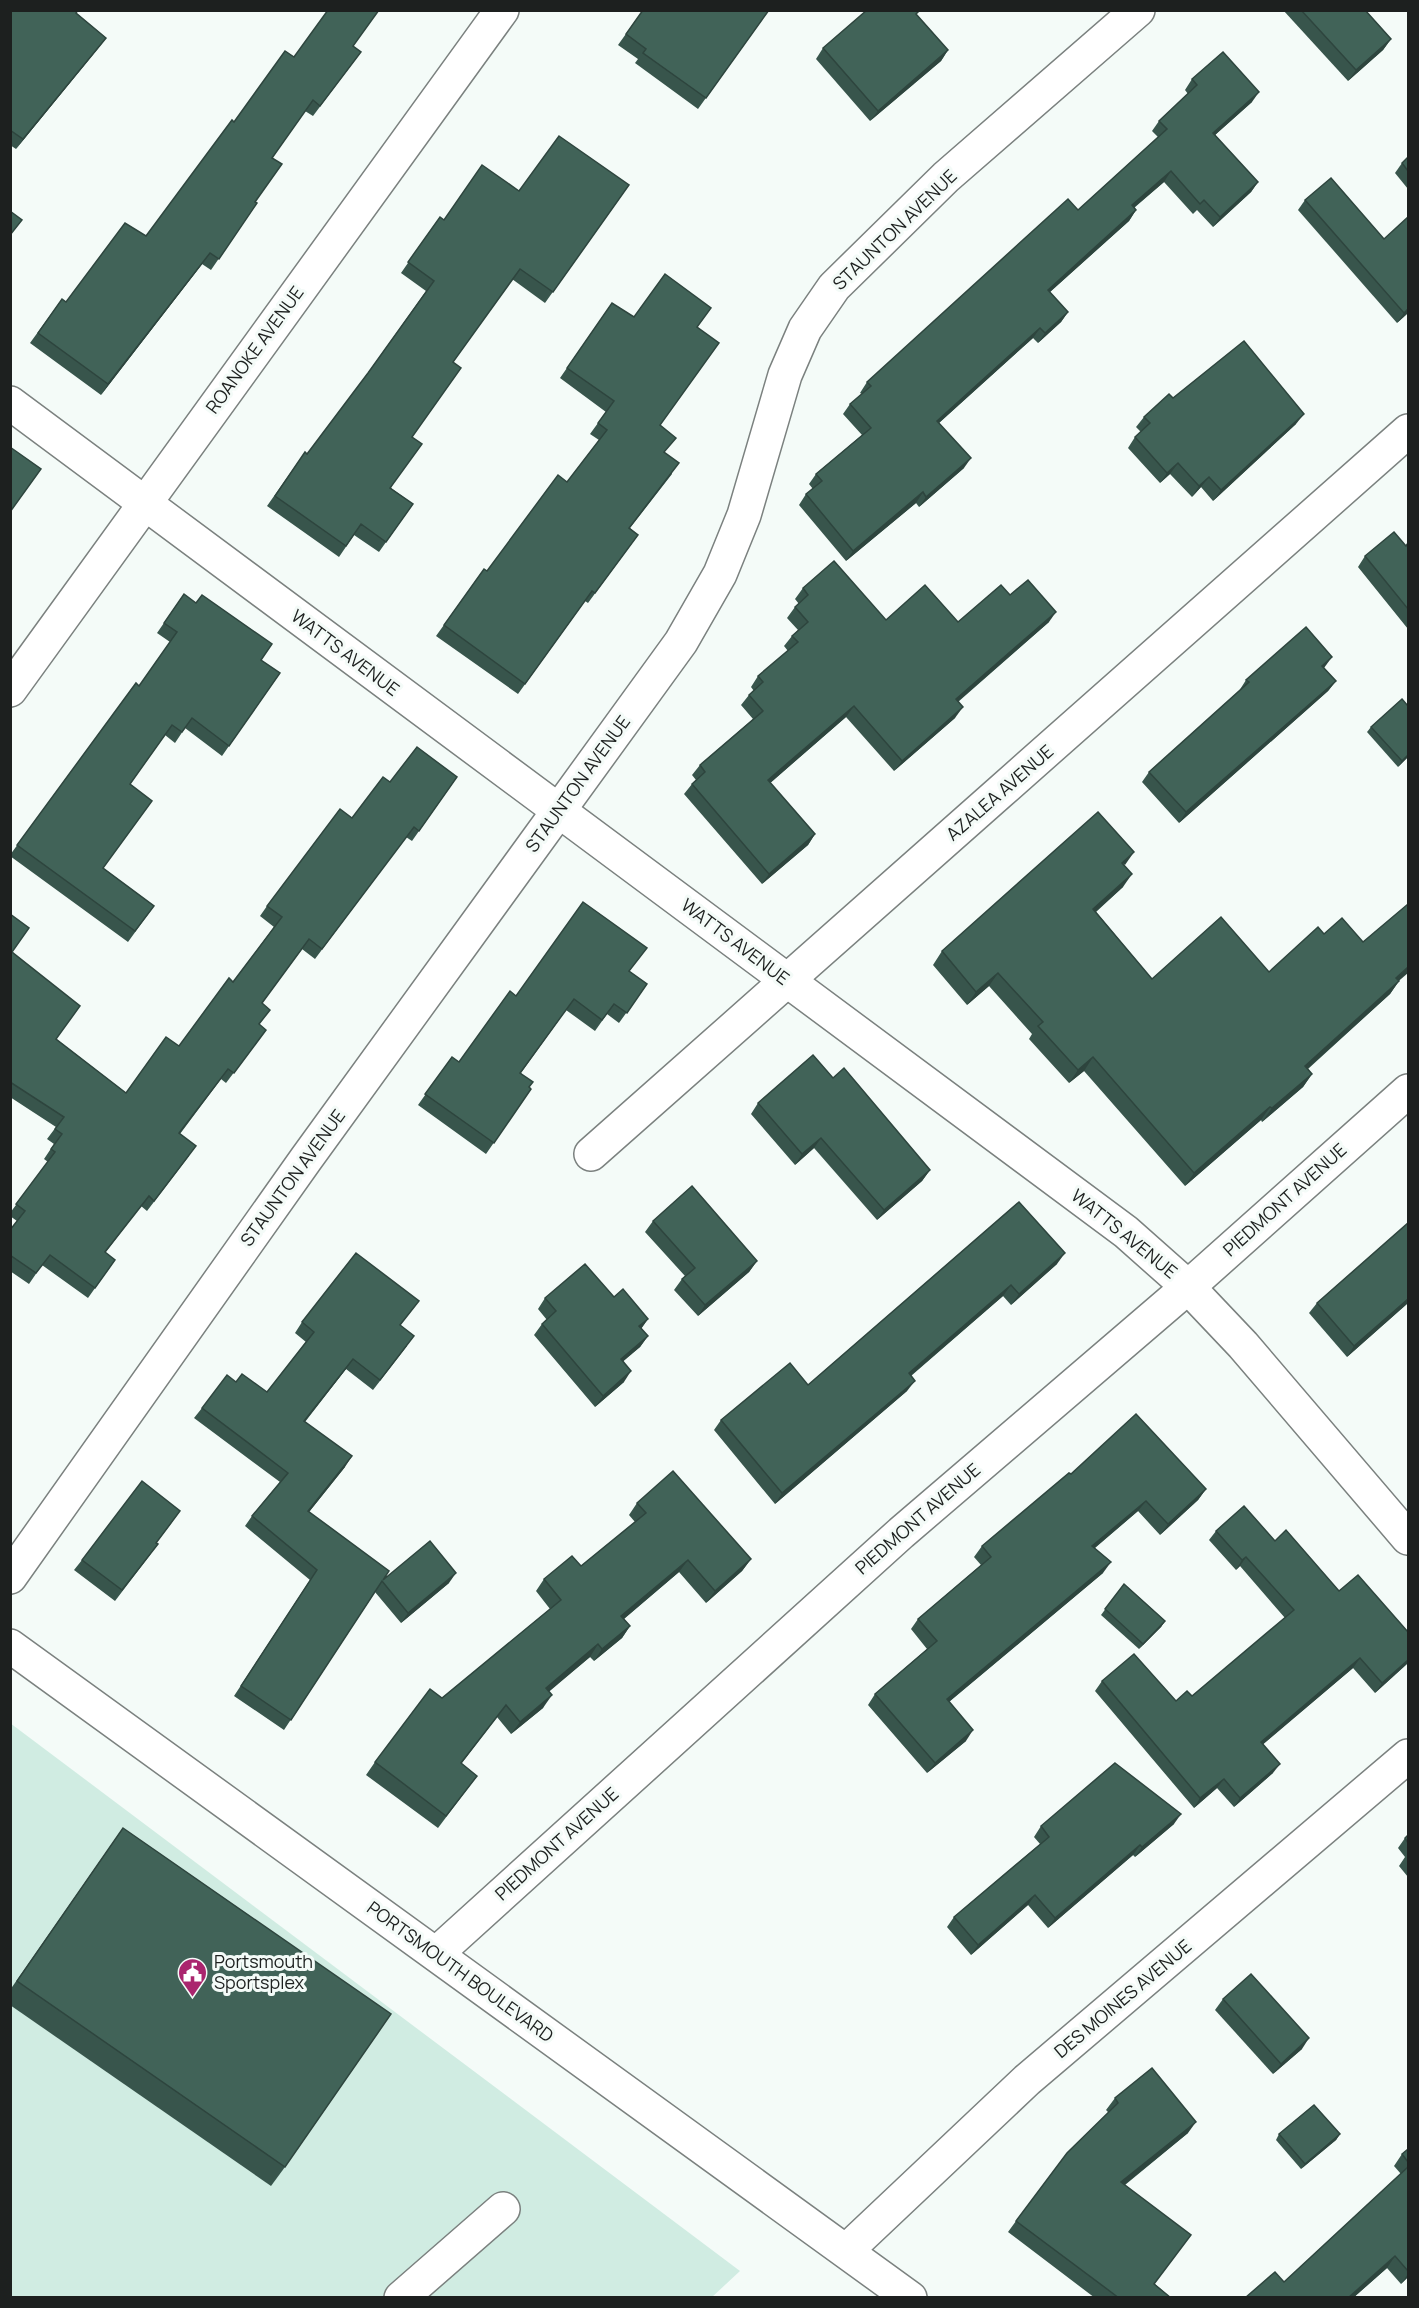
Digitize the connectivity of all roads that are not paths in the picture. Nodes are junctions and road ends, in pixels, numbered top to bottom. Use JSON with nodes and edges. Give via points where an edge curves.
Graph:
{"nodes":[{"id":1,"x":502,"y":10,"type":"edge"},
{"id":2,"x":1138,"y":10,"type":"edge"},
{"id":3,"x":10,"y":403,"type":"edge"},
{"id":4,"x":1408,"y":431,"type":"edge"},
{"id":5,"x":144,"y":504,"type":"junction"},
{"id":6,"x":10,"y":690,"type":"edge"},
{"id":7,"x":559,"y":811,"type":"junction"},
{"id":8,"x":786,"y":980,"type":"junction"},
{"id":9,"x":1408,"y":1091,"type":"edge"},
{"id":10,"x":591,"y":1154,"type":"dead end"},
{"id":11,"x":1188,"y":1287,"type":"junction"},
{"id":12,"x":1408,"y":1538,"type":"edge"},
{"id":13,"x":10,"y":1577,"type":"edge"},
{"id":14,"x":10,"y":1646,"type":"edge"},
{"id":15,"x":1408,"y":1756,"type":"edge"},
{"id":16,"x":436,"y":1954,"type":"junction"},
{"id":17,"x":503,"y":2209,"type":"dead end"},
{"id":18,"x":846,"y":2251,"type":"junction"},
{"id":19,"x":401,"y":2298,"type":"edge"},
{"id":20,"x":910,"y":2298,"type":"edge"}],
"edges":[{"from":1,"to":5,"type":"street","name":"ROANOKE AVENUE"},
{"from":2,"to":7,"type":"street","name":"STAUNTON AVENUE","via":[[946,177],[834,287],[805,328],[786,375],[744,515],[720,573],[681,642]]},
{"from":3,"to":5,"type":"street","name":"WATTS AVENUE"},
{"from":4,"to":8,"type":"street","name":"AZALEA AVENUE"},
{"from":5,"to":6,"type":"street","name":"ROANOKE AVENUE"},
{"from":5,"to":7,"type":"street","name":"WATTS AVENUE"},
{"from":7,"to":8,"type":"street","name":"WATTS AVENUE"},
{"from":7,"to":13,"type":"street","name":"STAUNTON AVENUE","via":[[299,1168]]},
{"from":8,"to":10,"type":"street","name":"AZALEA AVENUE"},
{"from":8,"to":11,"type":"street","name":"WATTS AVENUE","via":[[1126,1232]]},
{"from":9,"to":11,"type":"street","name":"PIEDMONT AVENUE"},
{"from":11,"to":12,"type":"street","name":"WATTS AVENUE","via":[[1243,1345]]},
{"from":11,"to":16,"type":"street","name":"PIEDMONT AVENUE","via":[[901,1533]]},
{"from":14,"to":16,"type":"street","name":"PORTSMOUTH BOULEVARD"},
{"from":15,"to":18,"type":"street","name":"DES MOINES AVENUE","via":[[1028,2080]]},
{"from":16,"to":18,"type":"street","name":"PORTSMOUTH BOULEVARD"},
{"from":17,"to":19,"type":"street"},
{"from":18,"to":20,"type":"street","name":"PORTSMOUTH BOULEVARD"}]}
